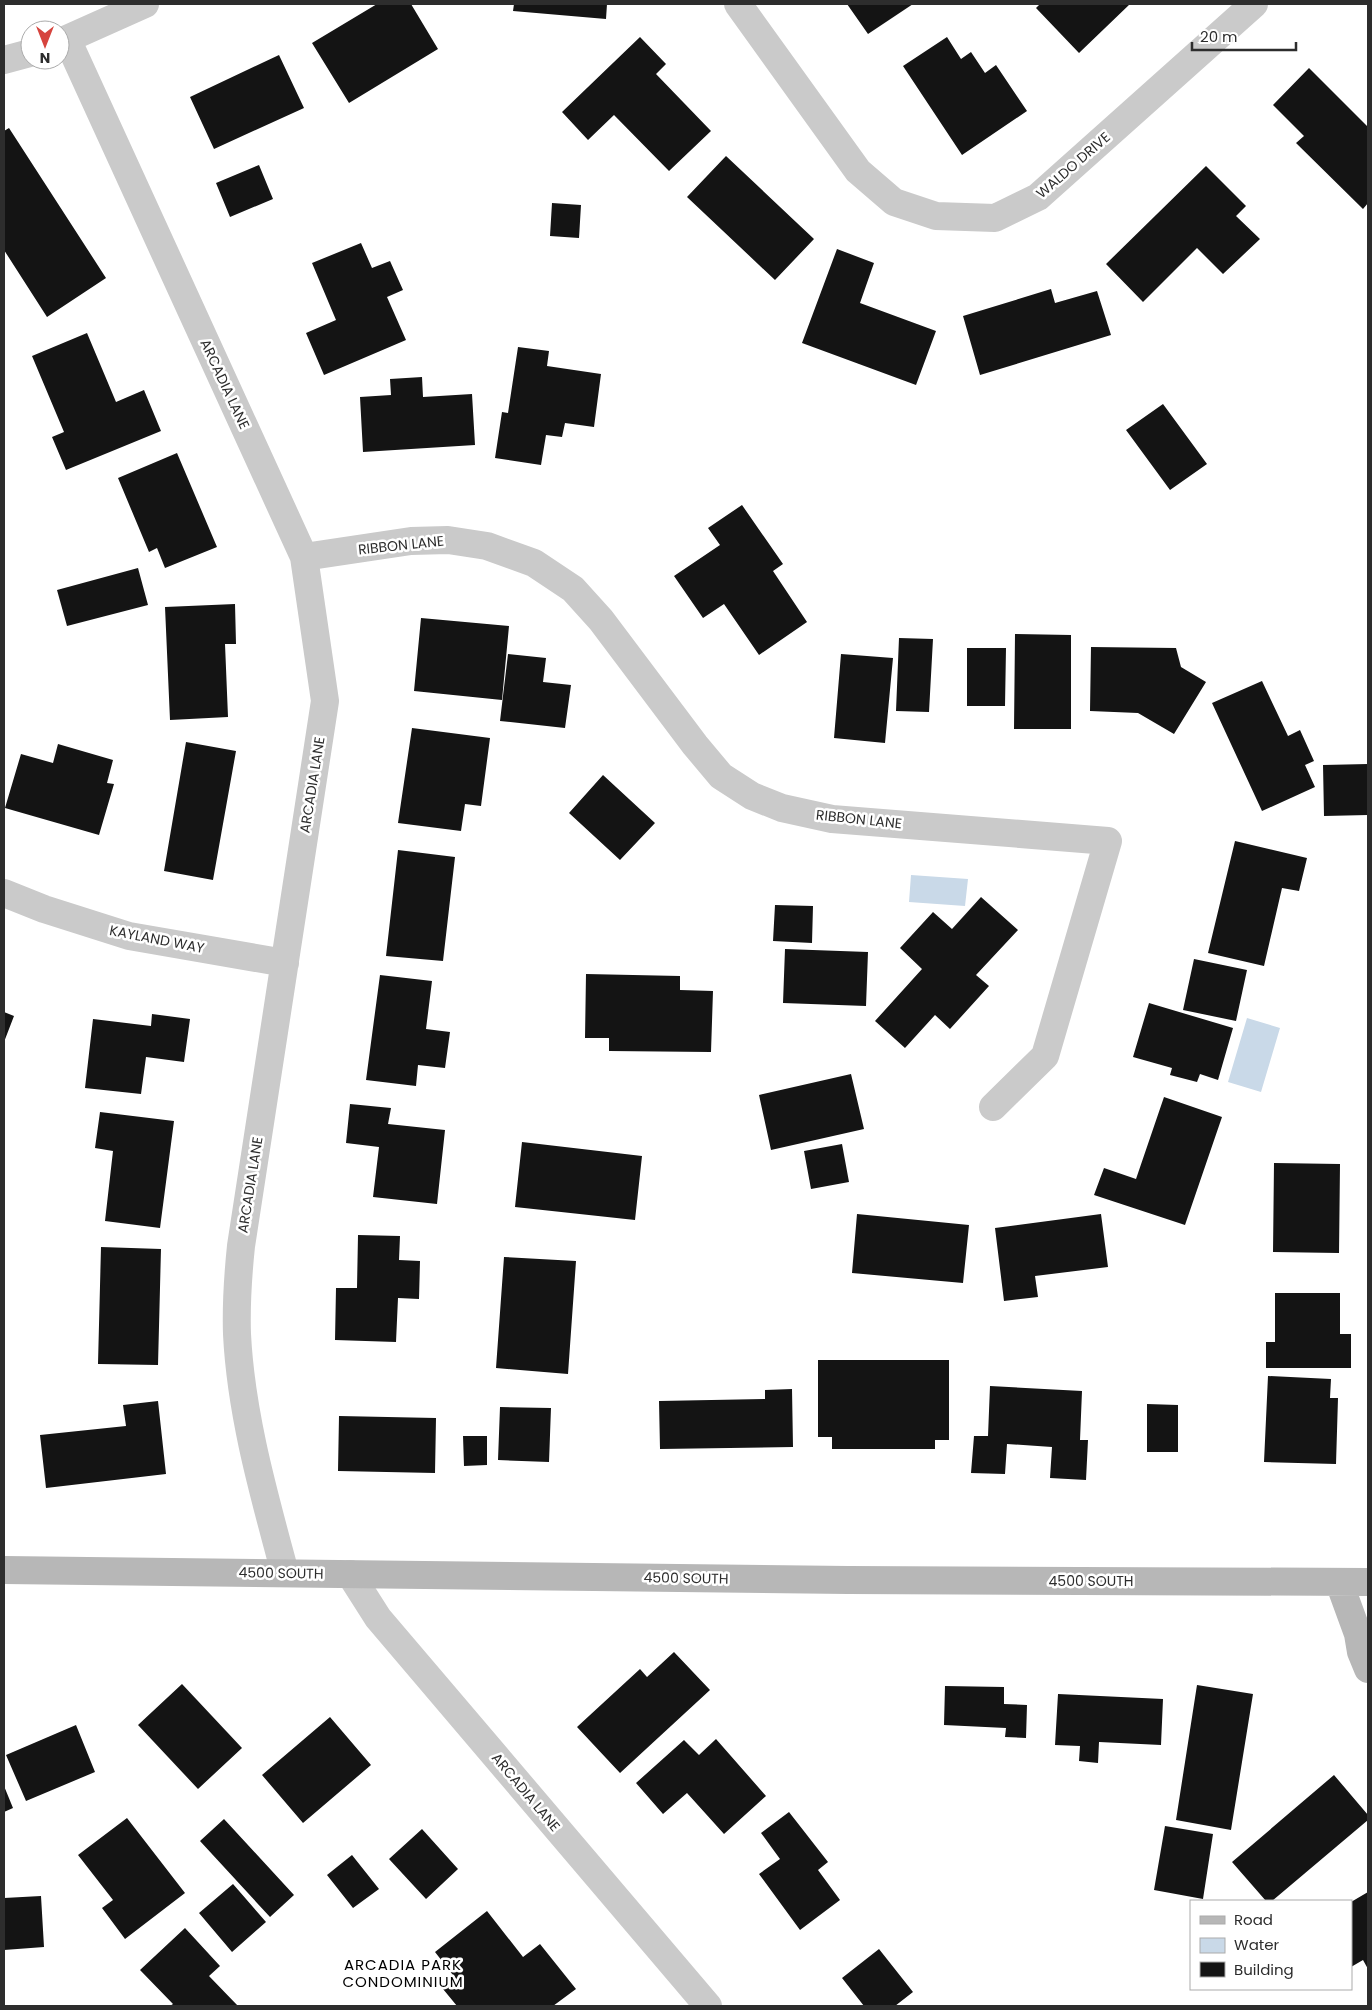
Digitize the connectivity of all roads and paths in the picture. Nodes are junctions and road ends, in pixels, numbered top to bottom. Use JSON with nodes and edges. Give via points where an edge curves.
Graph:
{"nodes":[{"id":1,"x":145,"y":4,"type":"edge"},
{"id":2,"x":738,"y":4,"type":"edge"},
{"id":3,"x":1254,"y":4,"type":"edge"},
{"id":4,"x":70,"y":38,"type":"edge"},
{"id":5,"x":70,"y":54,"type":"edge"},
{"id":6,"x":20,"y":56,"type":"edge"},
{"id":7,"x":4,"y":60,"type":"edge"},
{"id":8,"x":304,"y":557,"type":"junction"},
{"id":9,"x":4,"y":893,"type":"edge"},
{"id":10,"x":285,"y":963,"type":"junction"},
{"id":11,"x":993,"y":1107,"type":"dead end"},
{"id":12,"x":4,"y":1570,"type":"edge"},
{"id":13,"x":285,"y":1573,"type":"junction"},
{"id":14,"x":350,"y":1574,"type":"junction"},
{"id":15,"x":1339,"y":1582,"type":"junction"},
{"id":16,"x":1368,"y":1582,"type":"edge"},
{"id":17,"x":1368,"y":1669,"type":"edge"},
{"id":18,"x":708,"y":2006,"type":"edge"}],
"edges":[{"from":1,"to":4,"type":"street"},
{"from":2,"to":3,"type":"street","name":"WALDO DRIVE","via":[[858,171],[894,202],[936,216],[995,218],[1038,198]]},
{"from":5,"to":8,"type":"street","name":"ARCADIA LANE"},
{"from":6,"to":7,"type":"street"},
{"from":8,"to":10,"type":"street","name":"ARCADIA LANE","via":[[325,701]]},
{"from":8,"to":11,"type":"street","name":"RIBBON LANE","via":[[411,541],[448,540],[488,546],[534,563],[573,589],[601,620],[721,776],[752,796],[782,808],[832,818],[1108,840],[1044,1056]]},
{"from":9,"to":10,"type":"street","name":"KAYLAND WAY","via":[[129,936]]},
{"from":10,"to":13,"type":"street","name":"ARCADIA LANE","via":[[241,1246],[237,1335],[250,1429],[264,1498]]},
{"from":12,"to":13,"type":"main road","name":"4500 SOUTH"},
{"from":13,"to":14,"type":"main road","name":"4500 SOUTH"},
{"from":14,"to":15,"type":"main road","name":"4500 SOUTH"},
{"from":14,"to":18,"type":"street","name":"ARCADIA LANE","via":[[384,1626]]},
{"from":15,"to":16,"type":"main road","name":"4500 SOUTH"},
{"from":15,"to":17,"type":"main road"}]}
